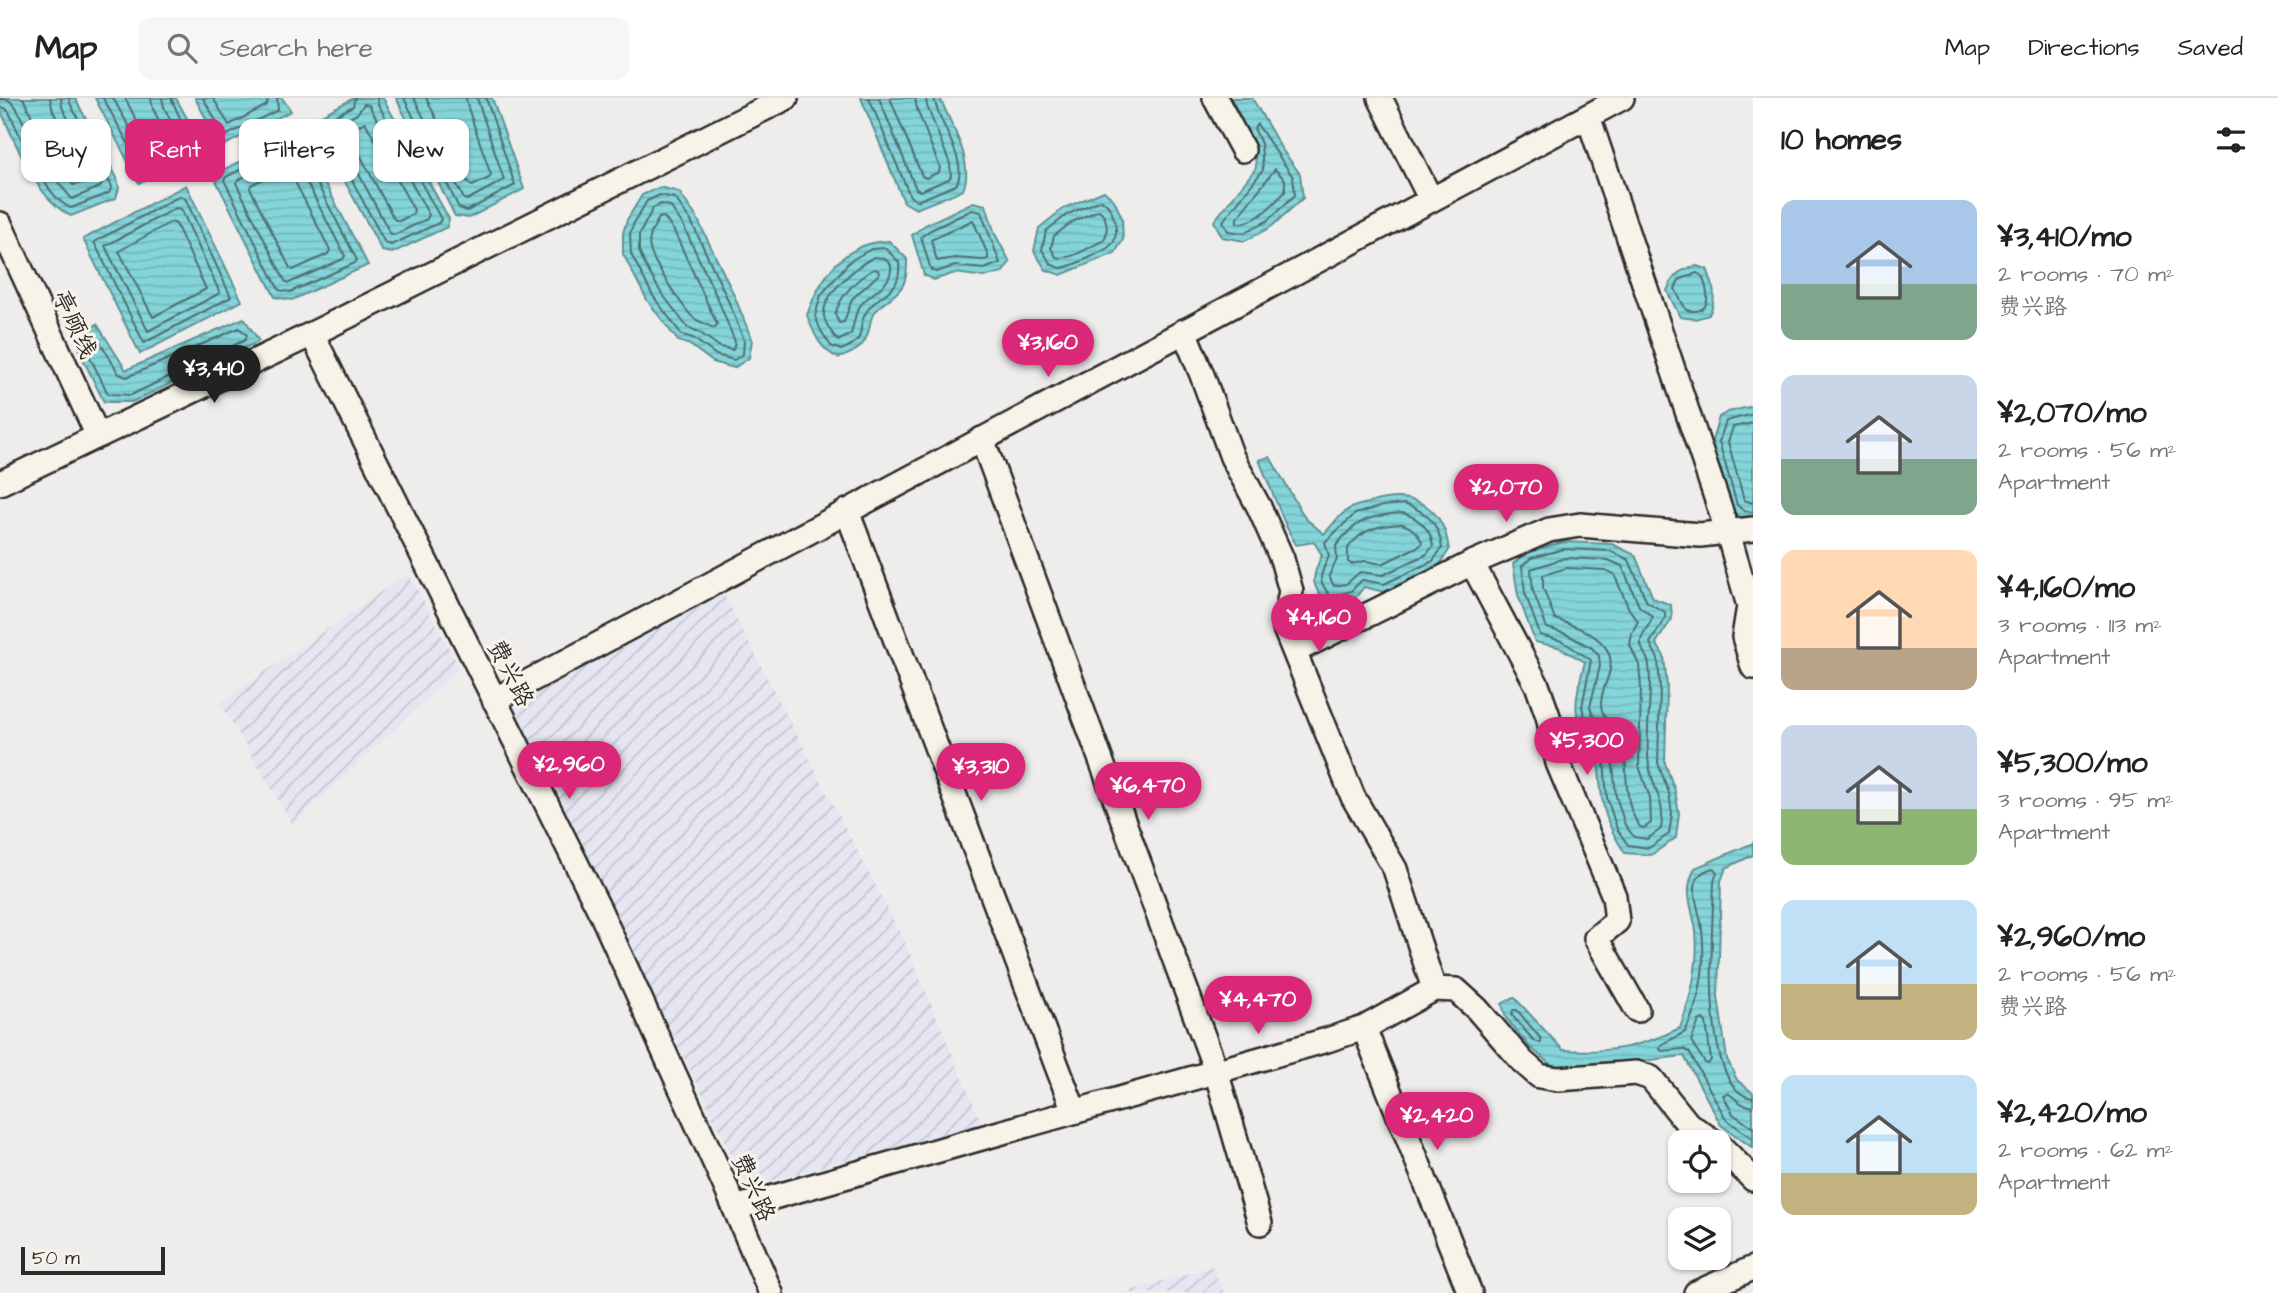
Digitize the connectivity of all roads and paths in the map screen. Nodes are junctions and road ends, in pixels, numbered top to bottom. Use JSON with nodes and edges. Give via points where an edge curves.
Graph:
{"nodes":[{"id":1,"x":786,"y":98,"type":"edge"},
{"id":2,"x":1215,"y":98,"type":"edge"},
{"id":3,"x":1380,"y":98,"type":"edge"},
{"id":4,"x":1622,"y":98,"type":"edge"},
{"id":5,"x":1588,"y":116,"type":"junction"},
{"id":6,"x":1243,"y":150,"type":"dead end"},
{"id":7,"x":1431,"y":200,"type":"junction"},
{"id":8,"x":0,"y":224,"type":"edge"},
{"id":9,"x":1184,"y":331,"type":"junction"},
{"id":10,"x":312,"y":334,"type":"junction"},
{"id":11,"x":93,"y":439,"type":"junction"},
{"id":12,"x":982,"y":439,"type":"junction"},
{"id":13,"x":0,"y":483,"type":"edge"},
{"id":14,"x":847,"y":511,"type":"junction"},
{"id":15,"x":1753,"y":529,"type":"edge"},
{"id":16,"x":1728,"y":533,"type":"junction"},
{"id":17,"x":1472,"y":562,"type":"junction"},
{"id":18,"x":1294,"y":651,"type":"junction"},
{"id":19,"x":1753,"y":667,"type":"edge"},
{"id":20,"x":494,"y":699,"type":"junction"},
{"id":21,"x":1434,"y":989,"type":"junction"},
{"id":22,"x":1637,"y":1010,"type":"dead end"},
{"id":23,"x":1364,"y":1028,"type":"junction"},
{"id":24,"x":1216,"y":1071,"type":"junction"},
{"id":25,"x":1074,"y":1111,"type":"junction"},
{"id":26,"x":1697,"y":1130,"type":"edge"},
{"id":27,"x":1731,"y":1158,"type":"edge"},
{"id":28,"x":1753,"y":1179,"type":"edge"},
{"id":29,"x":735,"y":1208,"type":"junction"},
{"id":30,"x":1260,"y":1223,"type":"dead end"},
{"id":31,"x":1753,"y":1268,"type":"edge"},
{"id":32,"x":771,"y":1293,"type":"edge"},
{"id":33,"x":1470,"y":1293,"type":"edge"},
{"id":34,"x":1696,"y":1293,"type":"edge"}],
"edges":[{"from":1,"to":10,"type":"street"},
{"from":2,"to":6,"type":"street"},
{"from":3,"to":7,"type":"street"},
{"from":4,"to":5,"type":"street"},
{"from":5,"to":7,"type":"street"},
{"from":5,"to":16,"type":"street"},
{"from":7,"to":9,"type":"street"},
{"from":8,"to":11,"type":"street","name":"亭顾线"},
{"from":9,"to":12,"type":"street"},
{"from":9,"to":18,"type":"street","via":[[1232,457],[1282,559],[1291,591],[1284,626]]},
{"from":10,"to":11,"type":"street"},
{"from":10,"to":20,"type":"street","name":"费兴路"},
{"from":11,"to":13,"type":"street"},
{"from":12,"to":14,"type":"street"},
{"from":12,"to":24,"type":"street"},
{"from":14,"to":20,"type":"street"},
{"from":14,"to":25,"type":"street"},
{"from":15,"to":16,"type":"street"},
{"from":16,"to":17,"type":"street","via":[[1700,535],[1580,525],[1549,530]]},
{"from":16,"to":19,"type":"street","via":[[1749,606],[1744,637]]},
{"from":17,"to":18,"type":"street"},
{"from":17,"to":22,"type":"street","via":[[1537,685],[1558,763],[1614,897],[1617,921],[1596,938]]},
{"from":18,"to":21,"type":"street","via":[[1353,797],[1395,869]]},
{"from":20,"to":29,"type":"street","name":"费兴路","via":[[600,911]]},
{"from":21,"to":23,"type":"street"},
{"from":21,"to":26,"type":"street","via":[[1456,990],[1539,1076],[1558,1079],[1636,1073],[1651,1078]]},
{"from":23,"to":24,"type":"street"},
{"from":23,"to":33,"type":"street"},
{"from":24,"to":25,"type":"street"},
{"from":24,"to":30,"type":"street"},
{"from":25,"to":29,"type":"street"},
{"from":27,"to":28,"type":"street"},
{"from":29,"to":32,"type":"street","name":"费兴路"},
{"from":31,"to":34,"type":"street"}]}
